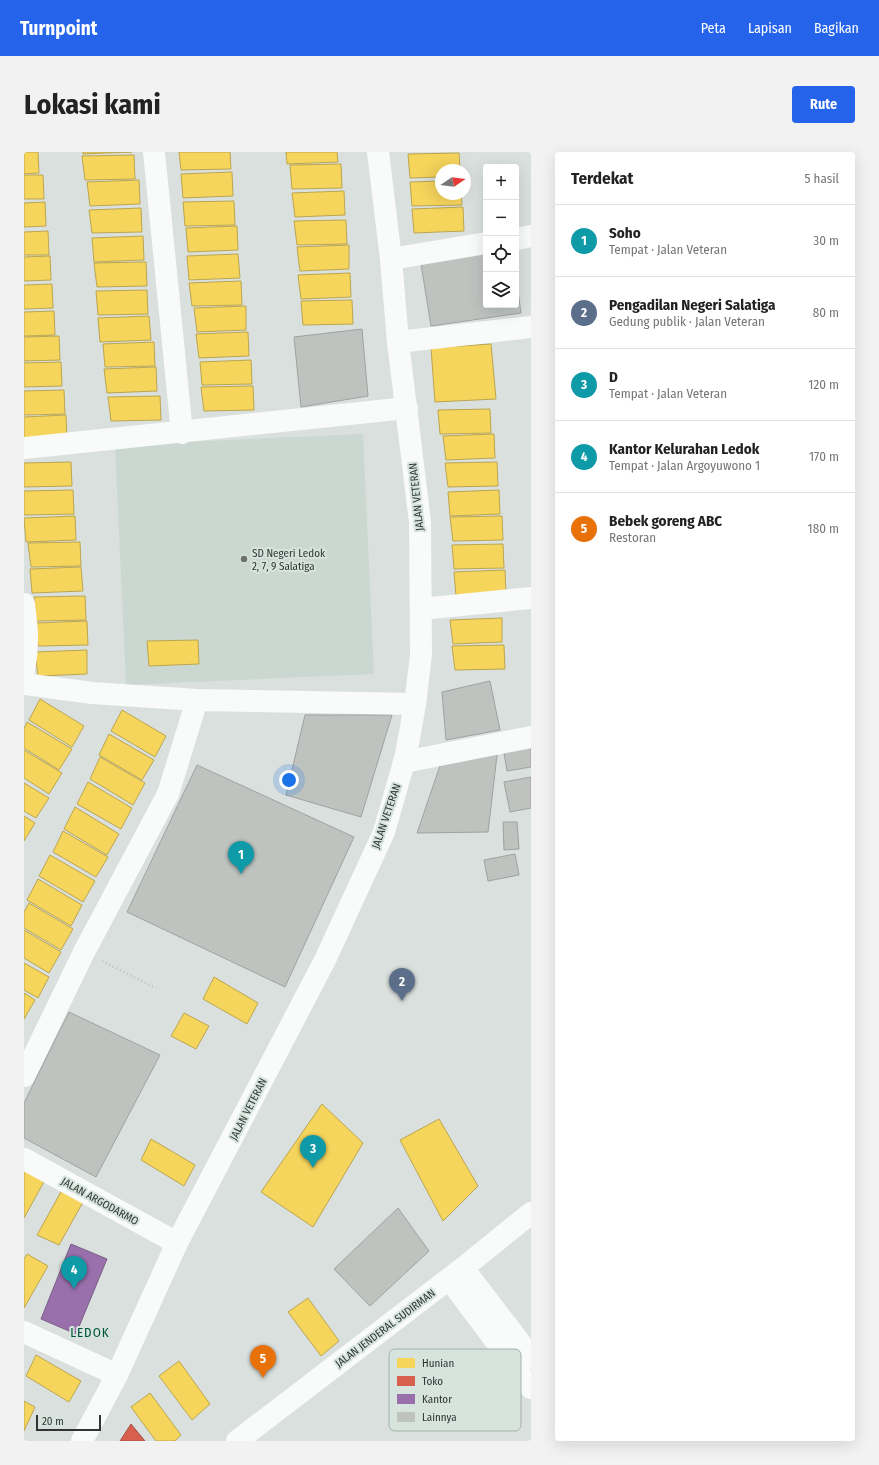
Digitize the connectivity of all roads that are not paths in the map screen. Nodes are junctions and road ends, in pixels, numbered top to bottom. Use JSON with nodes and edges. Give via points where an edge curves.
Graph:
{"nodes":[{"id":1,"x":154,"y":152,"type":"edge"},
{"id":2,"x":378,"y":152,"type":"edge"},
{"id":3,"x":531,"y":236,"type":"edge"},
{"id":4,"x":519,"y":238,"type":"edge"},
{"id":5,"x":483,"y":243,"type":"edge"},
{"id":6,"x":391,"y":258,"type":"junction"},
{"id":7,"x":531,"y":327,"type":"edge"},
{"id":8,"x":398,"y":342,"type":"junction"},
{"id":9,"x":407,"y":408,"type":"junction"},
{"id":10,"x":182,"y":433,"type":"junction"},
{"id":11,"x":24,"y":448,"type":"edge"},
{"id":12,"x":531,"y":598,"type":"edge"},
{"id":13,"x":24,"y":604,"type":"edge"},
{"id":14,"x":421,"y":609,"type":"junction"},
{"id":15,"x":24,"y":670,"type":"edge"},
{"id":16,"x":24,"y":684,"type":"edge"},
{"id":17,"x":197,"y":700,"type":"junction"},
{"id":18,"x":415,"y":704,"type":"junction"},
{"id":19,"x":531,"y":737,"type":"edge"},
{"id":20,"x":404,"y":762,"type":"junction"},
{"id":21,"x":24,"y":1076,"type":"edge"},
{"id":22,"x":24,"y":1159,"type":"edge"},
{"id":23,"x":531,"y":1213,"type":"edge"},
{"id":24,"x":177,"y":1243,"type":"junction"},
{"id":25,"x":456,"y":1273,"type":"junction"},
{"id":26,"x":24,"y":1332,"type":"edge"},
{"id":27,"x":506,"y":1349,"type":"edge"},
{"id":28,"x":531,"y":1357,"type":"edge"},
{"id":29,"x":521,"y":1373,"type":"edge"},
{"id":30,"x":117,"y":1375,"type":"junction"},
{"id":31,"x":531,"y":1388,"type":"edge"},
{"id":32,"x":82,"y":1441,"type":"edge"},
{"id":33,"x":237,"y":1441,"type":"edge"}],
"edges":[{"from":1,"to":10,"type":"street"},
{"from":2,"to":6,"type":"street","name":"JALAN VETERAN"},
{"from":3,"to":4,"type":"street"},
{"from":5,"to":6,"type":"street"},
{"from":6,"to":8,"type":"street","name":"JALAN VETERAN"},
{"from":7,"to":8,"type":"street"},
{"from":8,"to":9,"type":"street","name":"JALAN VETERAN"},
{"from":9,"to":10,"type":"street"},
{"from":9,"to":14,"type":"street","name":"JALAN VETERAN","via":[[420,522]]},
{"from":10,"to":11,"type":"street"},
{"from":12,"to":14,"type":"street"},
{"from":13,"to":15,"type":"street","via":[[28,634]]},
{"from":14,"to":18,"type":"street","name":"JALAN VETERAN","via":[[421,654]]},
{"from":16,"to":17,"type":"street","via":[[92,693]]},
{"from":17,"to":18,"type":"street"},
{"from":17,"to":21,"type":"street","via":[[168,794],[84,952]]},
{"from":18,"to":20,"type":"street","name":"JALAN VETERAN"},
{"from":19,"to":20,"type":"street"},
{"from":20,"to":24,"type":"street","name":"JALAN VETERAN","via":[[384,832],[325,960]]},
{"from":22,"to":24,"type":"street","name":"JALAN ARGODARMO"},
{"from":23,"to":25,"type":"street","name":"JALAN JENDERAL SUDIRMAN"},
{"from":24,"to":30,"type":"street","name":"JALAN VETERAN"},
{"from":25,"to":27,"type":"street"},
{"from":25,"to":28,"type":"street"},
{"from":25,"to":33,"type":"street","name":"JALAN JENDERAL SUDIRMAN"},
{"from":26,"to":30,"type":"street"},
{"from":29,"to":31,"type":"street"},
{"from":30,"to":32,"type":"street","name":"JALAN VETERAN"}]}
